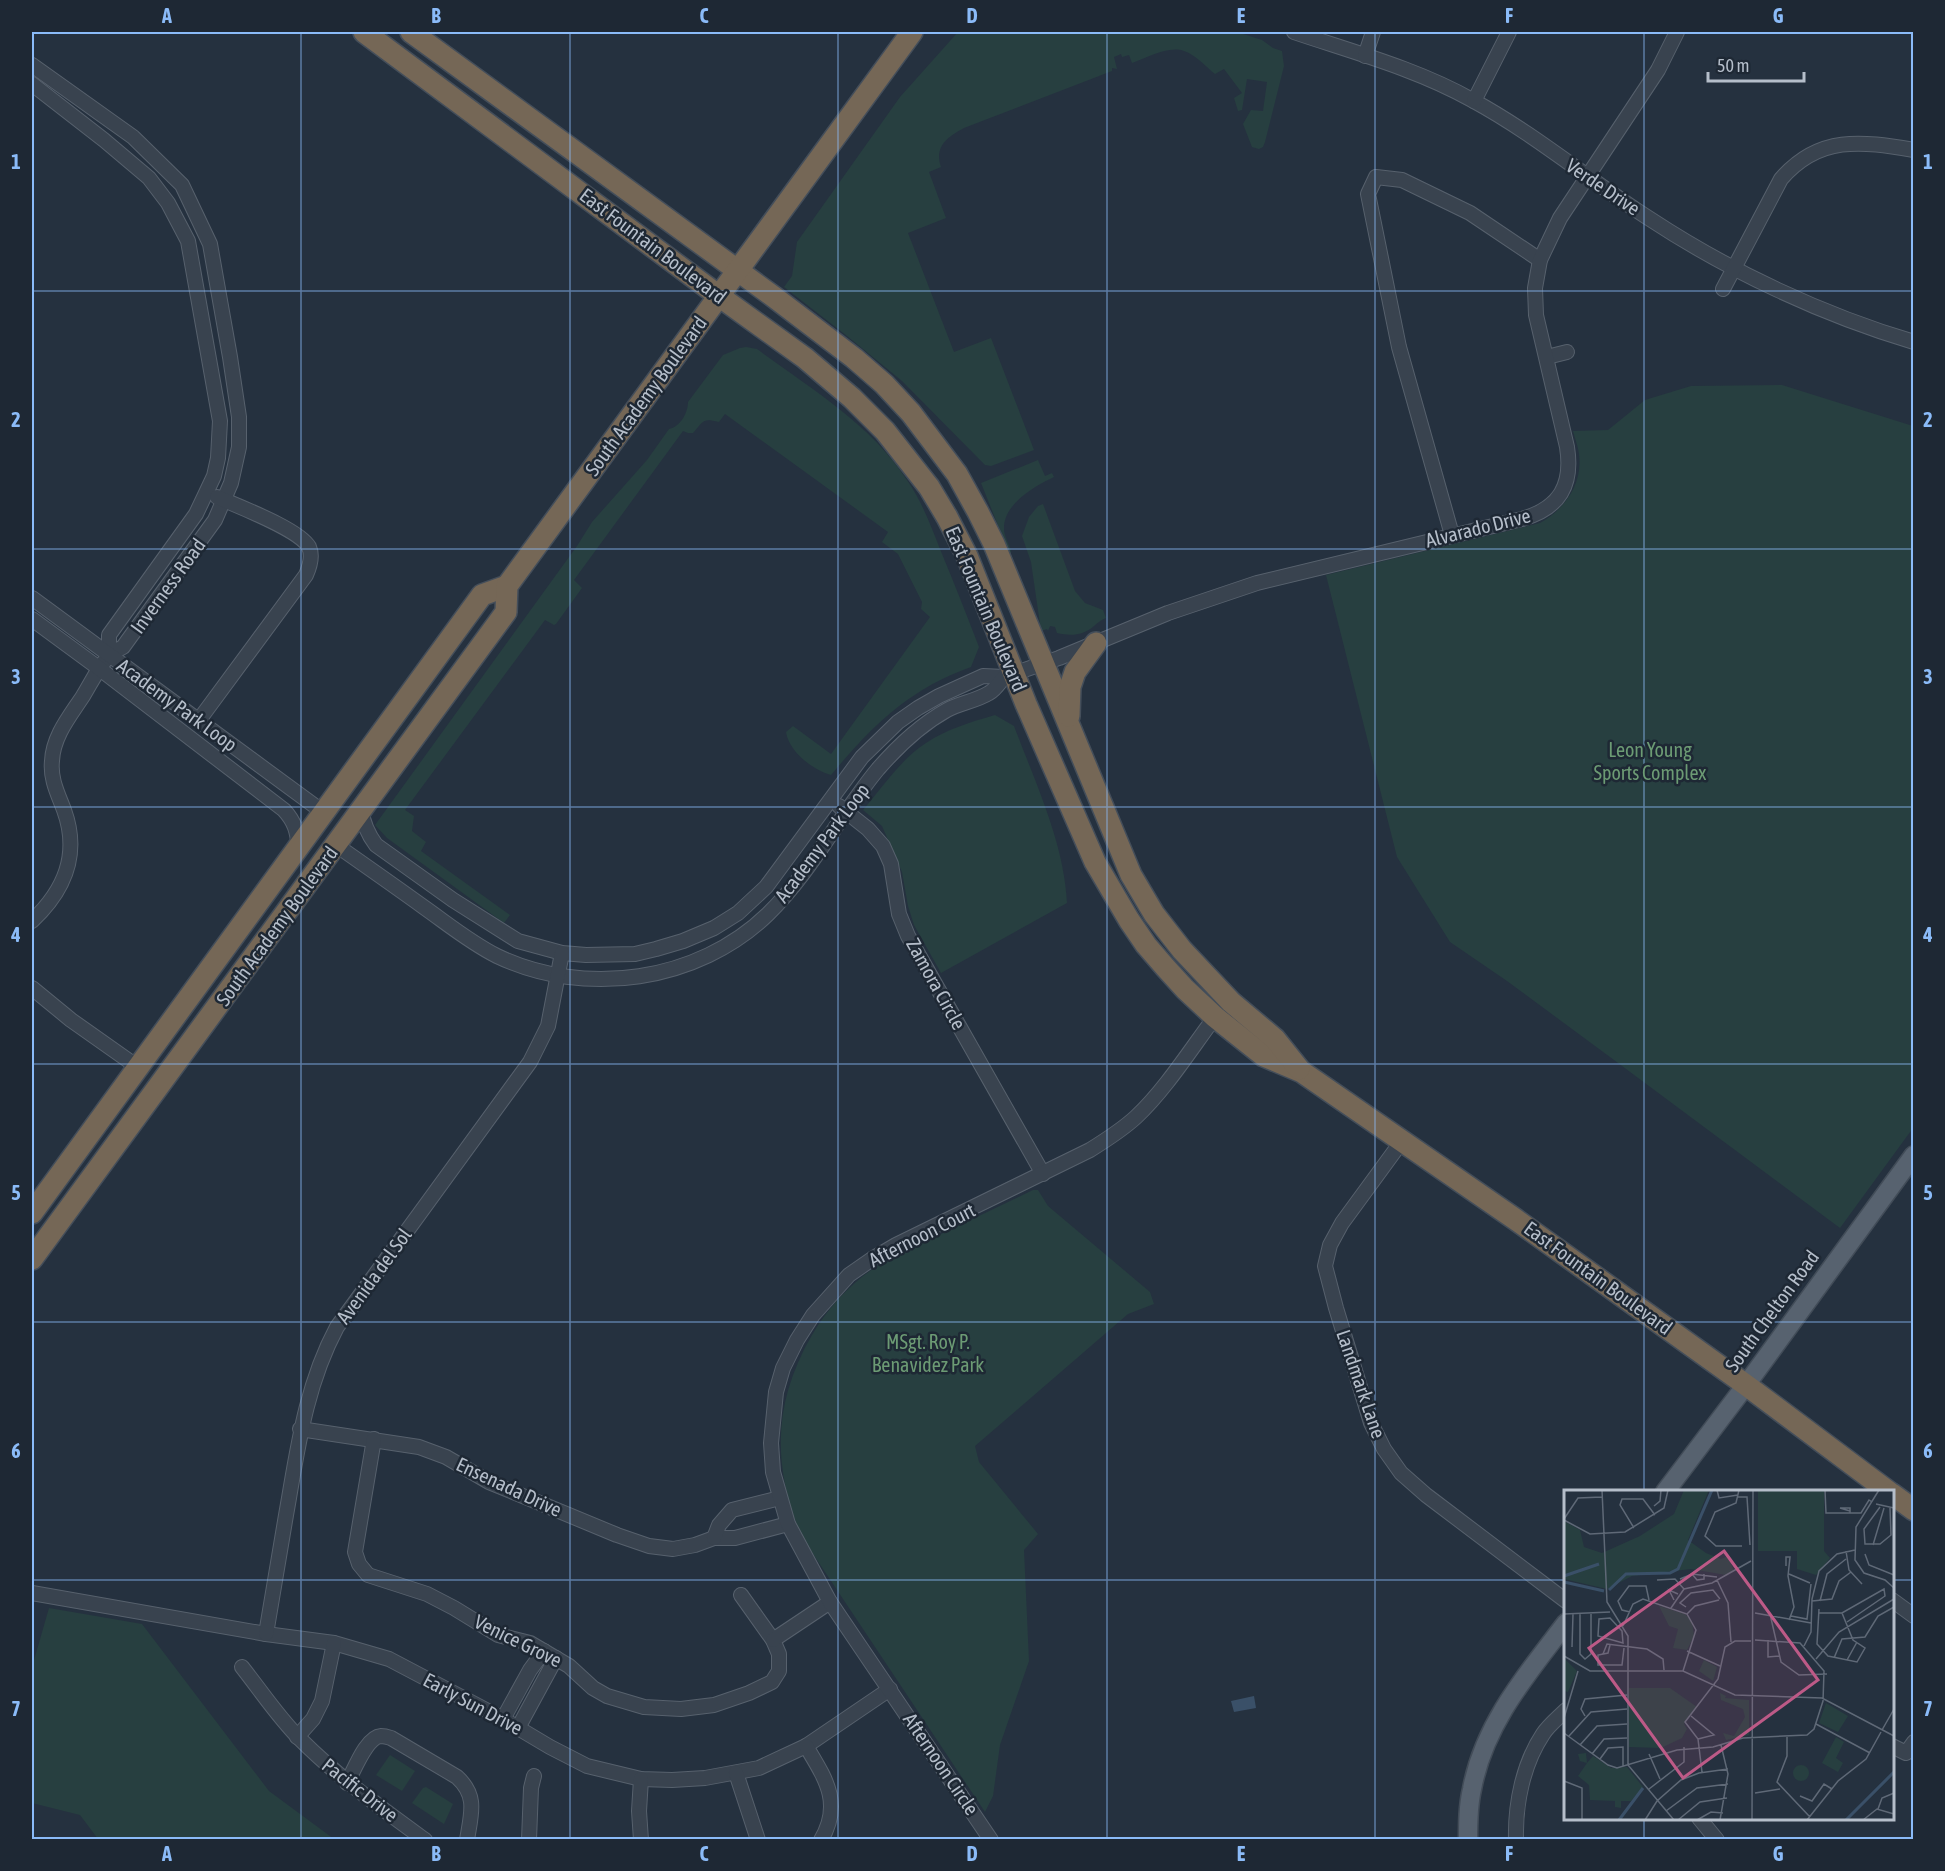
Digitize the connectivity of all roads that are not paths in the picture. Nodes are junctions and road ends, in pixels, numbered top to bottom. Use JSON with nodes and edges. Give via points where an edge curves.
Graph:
{"nodes":[{"id":1,"x":364,"y":32,"type":"edge"},
{"id":2,"x":411,"y":32,"type":"edge"},
{"id":3,"x":912,"y":32,"type":"edge"},
{"id":4,"x":1294,"y":32,"type":"edge"},
{"id":5,"x":1373,"y":32,"type":"edge"},
{"id":6,"x":1508,"y":32,"type":"edge"},
{"id":7,"x":1677,"y":32,"type":"edge"},
{"id":8,"x":1365,"y":56,"type":"junction"},
{"id":9,"x":32,"y":65,"type":"edge"},
{"id":10,"x":32,"y":84,"type":"edge"},
{"id":11,"x":1474,"y":101,"type":"junction"},
{"id":12,"x":1914,"y":150,"type":"edge"},
{"id":13,"x":1588,"y":177,"type":"junction"},
{"id":14,"x":1540,"y":260,"type":"junction"},
{"id":15,"x":1734,"y":267,"type":"junction"},
{"id":16,"x":738,"y":270,"type":"junction"},
{"id":17,"x":1723,"y":289,"type":"dead end"},
{"id":18,"x":719,"y":296,"type":"junction"},
{"id":19,"x":1914,"y":342,"type":"edge"},
{"id":20,"x":1567,"y":352,"type":"dead end"},
{"id":21,"x":1547,"y":357,"type":"junction"},
{"id":22,"x":207,"y":492,"type":"junction"},
{"id":23,"x":224,"y":500,"type":"junction"},
{"id":24,"x":1452,"y":535,"type":"junction"},
{"id":25,"x":507,"y":586,"type":"junction"},
{"id":26,"x":32,"y":598,"type":"edge"},
{"id":27,"x":32,"y":619,"type":"edge"},
{"id":28,"x":1096,"y":643,"type":"junction"},
{"id":29,"x":109,"y":655,"type":"junction"},
{"id":30,"x":1043,"y":663,"type":"junction"},
{"id":31,"x":430,"y":666,"type":"junction"},
{"id":32,"x":100,"y":669,"type":"junction"},
{"id":33,"x":1009,"y":675,"type":"junction"},
{"id":34,"x":199,"y":720,"type":"junction"},
{"id":35,"x":1069,"y":726,"type":"junction"},
{"id":36,"x":830,"y":800,"type":"junction"},
{"id":37,"x":361,"y":809,"type":"junction"},
{"id":38,"x":323,"y":812,"type":"junction"},
{"id":39,"x":847,"y":812,"type":"junction"},
{"id":40,"x":336,"y":845,"type":"junction"},
{"id":41,"x":299,"y":847,"type":"junction"},
{"id":42,"x":32,"y":921,"type":"edge"},
{"id":43,"x":562,"y":953,"type":"junction"},
{"id":44,"x":558,"y":976,"type":"junction"},
{"id":45,"x":32,"y":988,"type":"edge"},
{"id":46,"x":1215,"y":1017,"type":"junction"},
{"id":47,"x":181,"y":1056,"type":"junction"},
{"id":48,"x":139,"y":1068,"type":"junction"},
{"id":49,"x":1302,"y":1072,"type":"junction"},
{"id":50,"x":1402,"y":1141,"type":"junction"},
{"id":51,"x":1910,"y":1166,"type":"edge"},
{"id":52,"x":1043,"y":1174,"type":"junction"},
{"id":53,"x":32,"y":1213,"type":"edge"},
{"id":54,"x":32,"y":1259,"type":"edge"},
{"id":55,"x":1746,"y":1385,"type":"junction"},
{"id":56,"x":300,"y":1429,"type":"junction"},
{"id":57,"x":375,"y":1439,"type":"junction"},
{"id":58,"x":1666,"y":1490,"type":"edge"},
{"id":59,"x":1888,"y":1490,"type":"edge"},
{"id":60,"x":1894,"y":1495,"type":"edge"},
{"id":61,"x":780,"y":1498,"type":"junction"},
{"id":62,"x":1914,"y":1510,"type":"edge"},
{"id":63,"x":788,"y":1524,"type":"junction"},
{"id":64,"x":714,"y":1538,"type":"junction"},
{"id":65,"x":32,"y":1593,"type":"edge"},
{"id":66,"x":741,"y":1595,"type":"dead end"},
{"id":67,"x":1564,"y":1599,"type":"edge"},
{"id":68,"x":1894,"y":1601,"type":"edge"},
{"id":69,"x":830,"y":1602,"type":"junction"},
{"id":70,"x":1914,"y":1616,"type":"edge"},
{"id":71,"x":1564,"y":1626,"type":"edge"},
{"id":72,"x":266,"y":1634,"type":"junction"},
{"id":73,"x":773,"y":1640,"type":"junction"},
{"id":74,"x":333,"y":1643,"type":"junction"},
{"id":75,"x":550,"y":1654,"type":"junction"},
{"id":76,"x":242,"y":1667,"type":"dead end"},
{"id":77,"x":890,"y":1689,"type":"junction"},
{"id":78,"x":1564,"y":1712,"type":"edge"},
{"id":79,"x":503,"y":1719,"type":"junction"},
{"id":80,"x":518,"y":1728,"type":"junction"},
{"id":81,"x":297,"y":1737,"type":"junction"},
{"id":82,"x":1914,"y":1742,"type":"edge"},
{"id":83,"x":806,"y":1746,"type":"junction"},
{"id":84,"x":1894,"y":1747,"type":"edge"},
{"id":85,"x":736,"y":1773,"type":"junction"},
{"id":86,"x":534,"y":1776,"type":"dead end"},
{"id":87,"x":641,"y":1779,"type":"junction"},
{"id":88,"x":347,"y":1783,"type":"junction"},
{"id":89,"x":1701,"y":1820,"type":"edge"},
{"id":90,"x":425,"y":1839,"type":"edge"},
{"id":91,"x":467,"y":1839,"type":"edge"},
{"id":92,"x":529,"y":1839,"type":"edge"},
{"id":93,"x":641,"y":1839,"type":"edge"},
{"id":94,"x":758,"y":1839,"type":"edge"},
{"id":95,"x":821,"y":1839,"type":"edge"},
{"id":96,"x":991,"y":1839,"type":"edge"},
{"id":97,"x":1468,"y":1839,"type":"edge"},
{"id":98,"x":1516,"y":1839,"type":"edge"},
{"id":99,"x":1717,"y":1839,"type":"edge"}],
"edges":[{"from":1,"to":18,"type":"highway","name":"East Fountain Boulevard"},
{"from":2,"to":16,"type":"highway","name":"East Fountain Boulevard"},
{"from":3,"to":16,"type":"highway","name":"South Academy Boulevard"},
{"from":4,"to":8,"type":"street","name":"Verde Drive"},
{"from":5,"to":8,"type":"street"},
{"from":6,"to":11,"type":"street"},
{"from":7,"to":13,"type":"street","name":"Alvarado Drive","via":[[1658,70]]},
{"from":8,"to":11,"type":"street","name":"Verde Drive"},
{"from":9,"to":23,"type":"street","name":"Inverness Road","via":[[133,137],[182,185],[210,244],[238,417],[236,465]]},
{"from":10,"to":22,"type":"street","name":"Inverness Road","via":[[149,178],[188,241],[220,421],[218,458]]},
{"from":11,"to":13,"type":"street","name":"Verde Drive"},
{"from":12,"to":15,"type":"street","via":[[1857,143],[1827,147],[1803,157],[1781,179]]},
{"from":13,"to":14,"type":"street","name":"Alvarado Drive","via":[[1560,218]]},
{"from":13,"to":15,"type":"street","name":"Verde Drive","via":[[1672,234]]},
{"from":14,"to":21,"type":"street","name":"Alvarado Drive","via":[[1534,302]]},
{"from":14,"to":24,"type":"street","via":[[1470,213],[1401,180],[1376,177],[1368,194],[1399,347]]},
{"from":15,"to":17,"type":"street"},
{"from":15,"to":19,"type":"street","name":"Verde Drive","via":[[1781,291]]},
{"from":16,"to":18,"type":"highway","name":"South Academy Boulevard"},
{"from":16,"to":30,"type":"highway","name":"East Fountain Boulevard","via":[[884,384],[933,440],[978,512]]},
{"from":18,"to":25,"type":"highway","name":"South Academy Boulevard"},
{"from":18,"to":33,"type":"highway","name":"East Fountain Boulevard","via":[[833,381],[907,458],[941,507],[967,556]]},
{"from":20,"to":21,"type":"street"},
{"from":21,"to":24,"type":"street","name":"Alvarado Drive","via":[[1568,447],[1570,469],[1566,487],[1553,503],[1535,515]]},
{"from":22,"to":23,"type":"street"},
{"from":22,"to":29,"type":"street","name":"Inverness Road","via":[[196,514],[109,635]]},
{"from":23,"to":29,"type":"street","name":"Inverness Road","via":[[215,520],[123,647]]},
{"from":23,"to":34,"type":"street","via":[[293,531],[309,546],[310,565]]},
{"from":24,"to":28,"type":"street","name":"Alvarado Drive","via":[[1257,583]]},
{"from":25,"to":31,"type":"highway","name":"South Academy Boulevard","via":[[482,595]]},
{"from":25,"to":37,"type":"highway","name":"South Academy Boulevard","via":[[506,612]]},
{"from":26,"to":29,"type":"street","name":"Academy Park Loop"},
{"from":27,"to":32,"type":"street","name":"Academy Park Loop"},
{"from":28,"to":30,"type":"street","name":"Alvarado Drive"},
{"from":28,"to":35,"type":"highway","via":[[1075,672],[1070,687]]},
{"from":29,"to":32,"type":"street"},
{"from":29,"to":34,"type":"street","name":"Academy Park Loop"},
{"from":30,"to":33,"type":"street","name":"Academy Park Loop"},
{"from":30,"to":35,"type":"highway","name":"East Fountain Boulevard"},
{"from":31,"to":38,"type":"highway","name":"South Academy Boulevard"},
{"from":31,"to":40,"type":"highway","via":[[414,710],[340,813]]},
{"from":32,"to":41,"type":"street","name":"Academy Park Loop","via":[[284,810],[294,821]]},
{"from":32,"to":42,"type":"street","via":[[63,726],[54,749],[54,786],[65,812],[71,849],[60,887]]},
{"from":33,"to":36,"type":"street","name":"Academy Park Loop","via":[[983,676],[918,708],[862,757]]},
{"from":33,"to":39,"type":"street","name":"Academy Park Loop","via":[[990,692],[949,709],[915,732],[878,770]]},
{"from":33,"to":46,"type":"highway","name":"East Fountain Boulevard","via":[[1110,890],[1146,945]]},
{"from":34,"to":38,"type":"street","name":"Academy Park Loop"},
{"from":35,"to":49,"type":"highway","name":"East Fountain Boulevard","via":[[1124,860],[1154,914],[1202,972],[1275,1039]]},
{"from":36,"to":39,"type":"street","name":"Zamora Circle"},
{"from":36,"to":43,"type":"street","name":"Academy Park Loop","via":[[766,887],[738,913],[714,928],[635,954]]},
{"from":37,"to":40,"type":"highway","name":"South Academy Boulevard"},
{"from":37,"to":43,"type":"street","name":"Academy Park Loop","via":[[363,824],[376,844],[453,900],[519,940]]},
{"from":38,"to":41,"type":"highway","name":"South Academy Boulevard"},
{"from":38,"to":47,"type":"highway","via":[[314,850],[182,1034]]},
{"from":39,"to":44,"type":"street","name":"Academy Park Loop","via":[[783,897],[729,944],[688,963],[648,975],[609,979]]},
{"from":39,"to":52,"type":"street","name":"Zamora Circle","via":[[883,846],[908,936]]},
{"from":40,"to":44,"type":"street","name":"Academy Park Loop","via":[[478,946]]},
{"from":40,"to":47,"type":"highway","name":"South Academy Boulevard"},
{"from":41,"to":48,"type":"highway","name":"South Academy Boulevard"},
{"from":43,"to":44,"type":"street","name":"Avenida del Sol"},
{"from":44,"to":56,"type":"street","name":"Avenida del Sol","via":[[549,1026],[540,1045],[337,1327],[325,1348]]},
{"from":45,"to":48,"type":"street"},
{"from":46,"to":49,"type":"highway","name":"East Fountain Boulevard","via":[[1264,1056]]},
{"from":46,"to":52,"type":"street","name":"Afternoon Court","via":[[1137,1116],[1090,1150]]},
{"from":47,"to":54,"type":"highway","name":"South Academy Boulevard"},
{"from":48,"to":53,"type":"highway","name":"South Academy Boulevard"},
{"from":49,"to":50,"type":"highway","name":"East Fountain Boulevard"},
{"from":50,"to":55,"type":"highway","name":"East Fountain Boulevard"},
{"from":50,"to":67,"type":"street","name":"Landmark Lane","via":[[1342,1223],[1330,1245],[1325,1266],[1371,1423],[1401,1473]]},
{"from":51,"to":55,"type":"main road","name":"South Chelton Road"},
{"from":52,"to":61,"type":"street","name":"Afternoon Court","via":[[872,1259],[849,1275],[813,1315],[783,1368],[776,1392],[771,1443]]},
{"from":55,"to":58,"type":"main road","name":"South Chelton Road"},
{"from":55,"to":59,"type":"highway","name":"East Fountain Boulevard"},
{"from":56,"to":57,"type":"street","name":"Ensenada Drive"},
{"from":56,"to":72,"type":"street","name":"Avenida del Sol"},
{"from":57,"to":64,"type":"street","name":"Ensenada Drive","via":[[419,1447],[446,1457],[489,1482],[649,1546],[673,1549]]},
{"from":57,"to":75,"type":"street","name":"Venice Grove","via":[[355,1552],[359,1564],[368,1575],[427,1594],[498,1635],[530,1643]]},
{"from":60,"to":62,"type":"highway"},
{"from":61,"to":63,"type":"street","name":"Afternoon Court"},
{"from":61,"to":64,"type":"street","via":[[732,1510],[718,1525]]},
{"from":63,"to":64,"type":"street","name":"Ensenada Drive","via":[[735,1538]]},
{"from":63,"to":69,"type":"street","name":"Afternoon Court"},
{"from":65,"to":72,"type":"street","name":"Early Sun Drive"},
{"from":66,"to":73,"type":"street","name":"Venice Grove"},
{"from":68,"to":70,"type":"street"},
{"from":69,"to":73,"type":"street"},
{"from":69,"to":77,"type":"street","name":"Afternoon Court"},
{"from":71,"to":97,"type":"main road","via":[[1495,1723],[1472,1789]]},
{"from":72,"to":74,"type":"street","name":"Early Sun Drive"},
{"from":73,"to":75,"type":"street","name":"Venice Grove","via":[[779,1654],[779,1671],[772,1682],[714,1705],[681,1709],[644,1707],[607,1696]]},
{"from":74,"to":79,"type":"street","name":"Early Sun Drive","via":[[389,1659]]},
{"from":74,"to":81,"type":"street","via":[[322,1701]]},
{"from":75,"to":79,"type":"street","via":[[530,1670]]},
{"from":75,"to":80,"type":"street"},
{"from":76,"to":81,"type":"street","name":"Pacific Drive"},
{"from":77,"to":83,"type":"street","name":"Early Sun Drive"},
{"from":77,"to":96,"type":"street","name":"Afternoon Circle"},
{"from":78,"to":98,"type":"street","via":[[1534,1749],[1520,1791]]},
{"from":79,"to":80,"type":"street","name":"Early Sun Drive"},
{"from":80,"to":87,"type":"street","name":"Early Sun Drive","via":[[587,1766]]},
{"from":81,"to":88,"type":"street","name":"Pacific Drive"},
{"from":82,"to":84,"type":"street","via":[[1906,1753]]},
{"from":83,"to":85,"type":"street","name":"Early Sun Drive","via":[[759,1768]]},
{"from":83,"to":95,"type":"street","via":[[825,1778],[832,1800]]},
{"from":85,"to":87,"type":"street","name":"Early Sun Drive","via":[[694,1779]]},
{"from":85,"to":94,"type":"street"},
{"from":86,"to":92,"type":"street"},
{"from":87,"to":93,"type":"street"},
{"from":88,"to":90,"type":"street","name":"Pacific Drive"},
{"from":88,"to":91,"type":"street","via":[[373,1738],[391,1738],[466,1785],[472,1808]]},
{"from":89,"to":99,"type":"street"}]}
